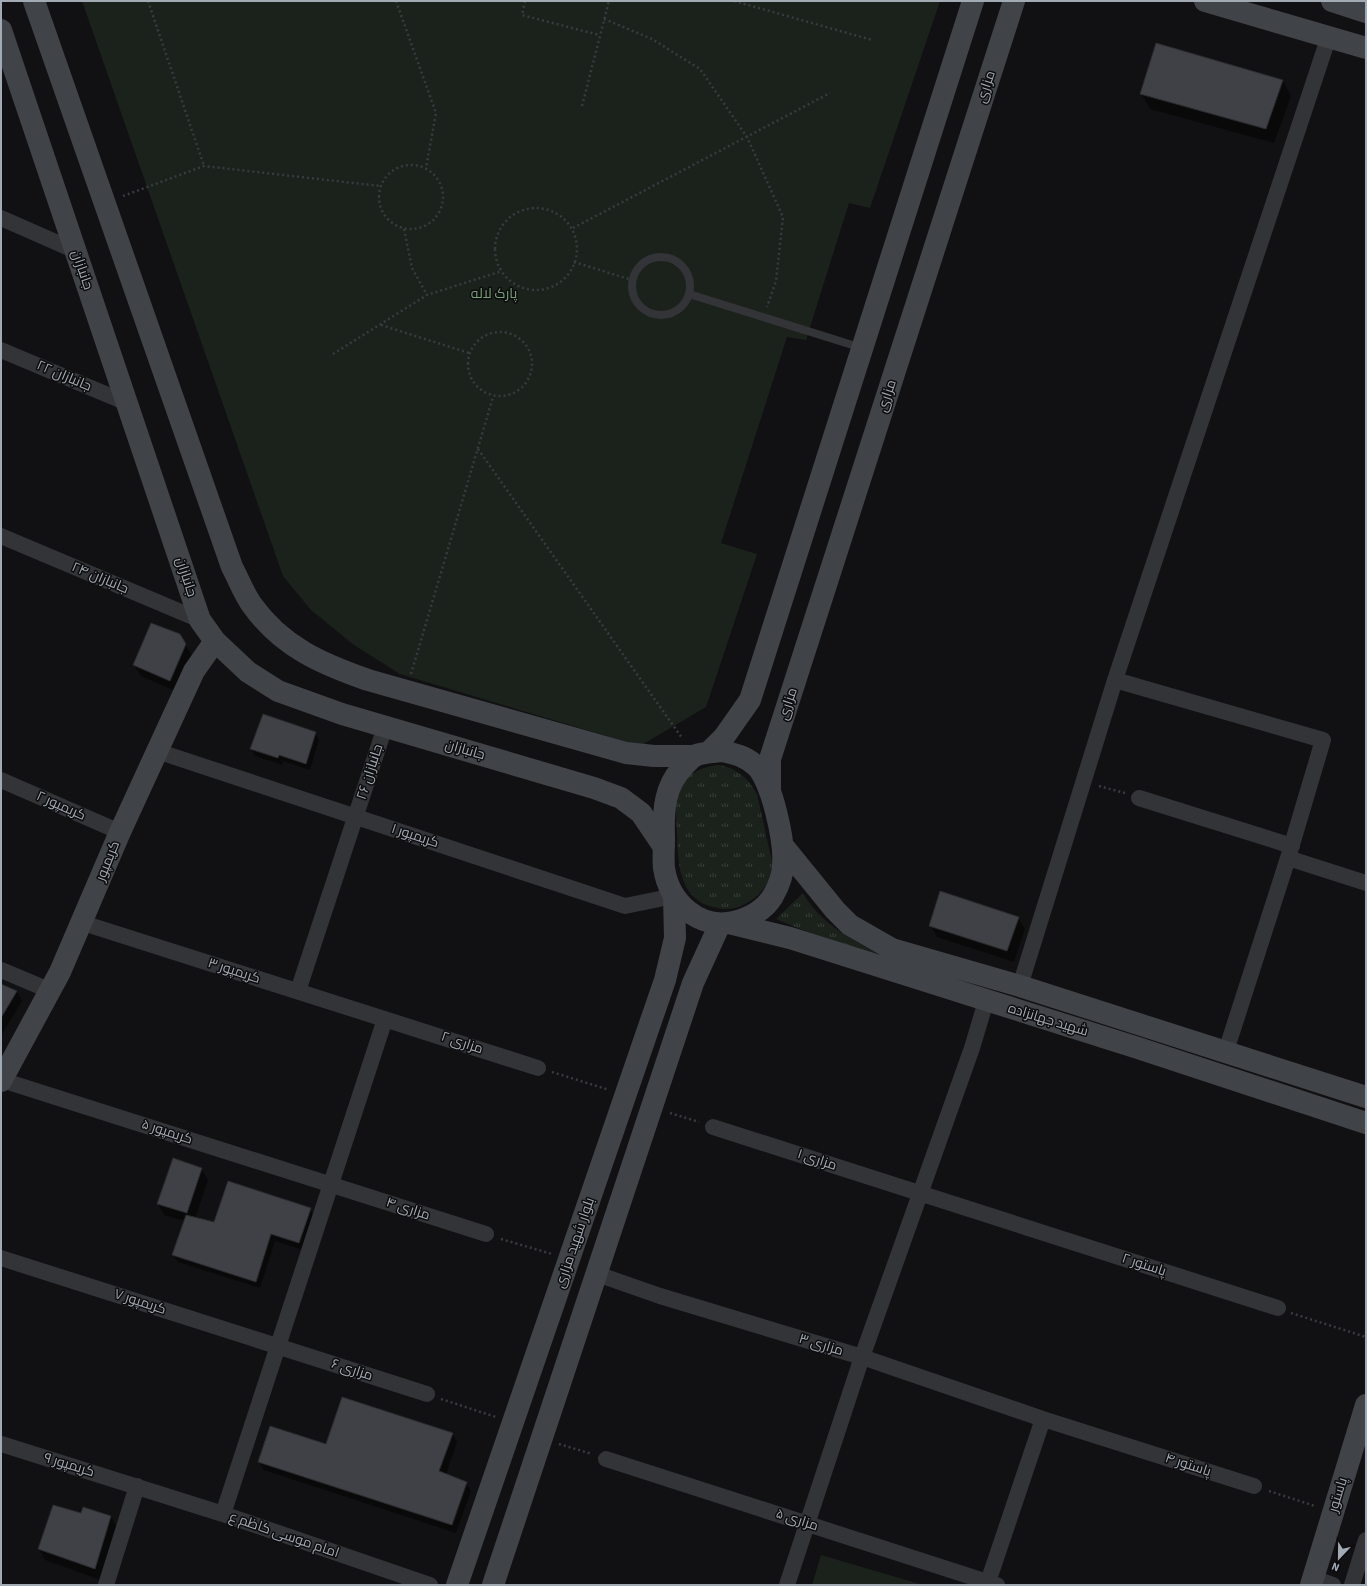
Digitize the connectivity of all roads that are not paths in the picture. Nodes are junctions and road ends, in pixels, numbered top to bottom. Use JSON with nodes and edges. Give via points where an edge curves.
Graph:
{"nodes":[{"id":1,"x":34,"y":1,"type":"edge"},
{"id":2,"x":973,"y":1,"type":"edge"},
{"id":3,"x":1014,"y":1,"type":"edge"},
{"id":4,"x":1205,"y":1,"type":"edge"},
{"id":5,"x":1332,"y":1,"type":"edge"},
{"id":6,"x":1366,"y":12,"type":"edge"},
{"id":7,"x":1,"y":30,"type":"edge"},
{"id":8,"x":1328,"y":36,"type":"junction"},
{"id":9,"x":1366,"y":48,"type":"edge"},
{"id":10,"x":1,"y":218,"type":"edge"},
{"id":11,"x":76,"y":251,"type":"junction"},
{"id":12,"x":689,"y":294,"type":"junction"},
{"id":13,"x":863,"y":348,"type":"junction"},
{"id":14,"x":1,"y":350,"type":"edge"},
{"id":15,"x":127,"y":403,"type":"junction"},
{"id":16,"x":1,"y":536,"type":"edge"},
{"id":17,"x":200,"y":620,"type":"junction"},
{"id":18,"x":215,"y":641,"type":"junction"},
{"id":19,"x":1116,"y":680,"type":"junction"},
{"id":20,"x":385,"y":727,"type":"junction"},
{"id":21,"x":157,"y":751,"type":"junction"},
{"id":22,"x":702,"y":754,"type":"junction"},
{"id":23,"x":1,"y":780,"type":"edge"},
{"id":24,"x":770,"y":792,"type":"junction"},
{"id":25,"x":1139,"y":798,"type":"road end"},
{"id":26,"x":355,"y":817,"type":"junction"},
{"id":27,"x":120,"y":832,"type":"junction"},
{"id":28,"x":783,"y":846,"type":"junction"},
{"id":29,"x":664,"y":847,"type":"junction"},
{"id":30,"x":1290,"y":852,"type":"junction"},
{"id":31,"x":1366,"y":883,"type":"edge"},
{"id":32,"x":674,"y":896,"type":"junction"},
{"id":33,"x":83,"y":923,"type":"junction"},
{"id":34,"x":724,"y":923,"type":"junction"},
{"id":35,"x":1,"y":970,"type":"edge"},
{"id":36,"x":992,"y":978,"type":"junction"},
{"id":37,"x":1020,"y":986,"type":"junction"},
{"id":38,"x":51,"y":991,"type":"junction"},
{"id":39,"x":298,"y":992,"type":"junction"},
{"id":40,"x":986,"y":1001,"type":"junction"},
{"id":41,"x":386,"y":1019,"type":"junction"},
{"id":42,"x":1226,"y":1051,"type":"junction"},
{"id":43,"x":538,"y":1068,"type":"road end"},
{"id":44,"x":1,"y":1080,"type":"edge"},
{"id":45,"x":1366,"y":1097,"type":"edge"},
{"id":46,"x":1366,"y":1123,"type":"edge"},
{"id":47,"x":713,"y":1127,"type":"road end"},
{"id":48,"x":331,"y":1184,"type":"junction"},
{"id":49,"x":921,"y":1193,"type":"junction"},
{"id":50,"x":486,"y":1234,"type":"road end"},
{"id":51,"x":1,"y":1258,"type":"edge"},
{"id":52,"x":597,"y":1274,"type":"junction"},
{"id":53,"x":1278,"y":1308,"type":"road end"},
{"id":54,"x":278,"y":1347,"type":"junction"},
{"id":55,"x":862,"y":1357,"type":"junction"},
{"id":56,"x":427,"y":1394,"type":"road end"},
{"id":57,"x":1366,"y":1405,"type":"edge"},
{"id":58,"x":1043,"y":1419,"type":"junction"},
{"id":59,"x":1,"y":1444,"type":"edge"},
{"id":60,"x":606,"y":1459,"type":"road end"},
{"id":61,"x":137,"y":1486,"type":"junction"},
{"id":62,"x":1254,"y":1486,"type":"road end"},
{"id":63,"x":223,"y":1514,"type":"junction"},
{"id":64,"x":806,"y":1523,"type":"junction"},
{"id":65,"x":1366,"y":1540,"type":"edge"},
{"id":66,"x":1319,"y":1583,"type":"edge"},
{"id":67,"x":991,"y":1584,"type":"edge"},
{"id":68,"x":106,"y":1585,"type":"edge"},
{"id":69,"x":430,"y":1585,"type":"edge"},
{"id":70,"x":457,"y":1585,"type":"edge"},
{"id":71,"x":493,"y":1585,"type":"edge"},
{"id":72,"x":787,"y":1585,"type":"edge"},
{"id":73,"x":1352,"y":1585,"type":"edge"}],
"edges":[{"from":1,"to":22,"type":"main road","via":[[232,567],[252,605],[274,631],[302,653],[335,669],[406,691],[626,753],[654,756]]},
{"from":2,"to":13,"type":"main road"},
{"from":3,"to":24,"type":"main road","name":"مزاری","via":[[770,760]]},
{"from":4,"to":8,"type":"main road"},
{"from":5,"to":6,"type":"main road"},
{"from":7,"to":11,"type":"main road","name":"جانبازان"},
{"from":8,"to":9,"type":"main road"},
{"from":8,"to":19,"type":"street"},
{"from":10,"to":11,"type":"street"},
{"from":11,"to":15,"type":"main road","name":"جانبازان"},
{"from":12,"to":12,"type":"lane","via":[[687,303],[670,315],[650,314],[634,300],[632,280],[643,262],[663,256],[682,264],[691,283]]},
{"from":12,"to":13,"type":"lane"},
{"from":13,"to":22,"type":"main road","via":[[750,700],[724,737]]},
{"from":14,"to":15,"type":"street","name":"جانبازان ۲۲"},
{"from":15,"to":17,"type":"main road","name":"جانبازان"},
{"from":16,"to":17,"type":"street","name":"جانبازان ۲۴"},
{"from":17,"to":18,"type":"main road","name":"جانبازان"},
{"from":18,"to":20,"type":"main road","name":"جانبازان","via":[[248,672],[278,691]]},
{"from":18,"to":21,"type":"main road","name":"کریمپور","via":[[194,670]]},
{"from":19,"to":30,"type":"street","via":[[1323,740]]},
{"from":19,"to":37,"type":"street"},
{"from":20,"to":26,"type":"street","name":"جانبازان ۲۶"},
{"from":20,"to":29,"type":"main road","name":"جانبازان","via":[[621,798],[641,813]]},
{"from":21,"to":26,"type":"street","name":"کریمپور ۱"},
{"from":21,"to":27,"type":"main road","name":"کریمپور"},
{"from":22,"to":24,"type":"main road","via":[[722,751],[743,755],[765,777]]},
{"from":22,"to":29,"type":"main road","via":[[676,773],[669,786],[664,805]]},
{"from":23,"to":27,"type":"street","name":"کریمپور ۲"},
{"from":24,"to":28,"type":"main road"},
{"from":25,"to":30,"type":"street"},
{"from":26,"to":32,"type":"street","name":"کریمپور ۱","via":[[625,906]]},
{"from":26,"to":39,"type":"street","name":"جانبازان ۲۶"},
{"from":27,"to":33,"type":"main road","name":"کریمپور"},
{"from":28,"to":34,"type":"main road","via":[[782,873],[773,897],[762,910],[746,919]]},
{"from":28,"to":36,"type":"main road","name":"شهید جهانزاده","via":[[850,925],[892,949]]},
{"from":29,"to":32,"type":"main road","via":[[664,868]]},
{"from":30,"to":31,"type":"street"},
{"from":30,"to":42,"type":"street"},
{"from":32,"to":34,"type":"main road","name":"شهید جهانزاده","via":[[687,911],[699,918]]},
{"from":32,"to":70,"type":"main road","name":"بلوار شهید مزاری","via":[[675,938],[671,960]]},
{"from":33,"to":38,"type":"main road","name":"کریمپور"},
{"from":33,"to":39,"type":"street","name":"کریمپور ۳"},
{"from":34,"to":40,"type":"main road","name":"شهید جهانزاده","via":[[790,938]]},
{"from":34,"to":52,"type":"main road","via":[[693,983]]},
{"from":35,"to":38,"type":"street"},
{"from":36,"to":37,"type":"main road","name":"شهید جهانزاده"},
{"from":36,"to":40,"type":"main road"},
{"from":37,"to":42,"type":"main road","name":"شهید جهانزاده"},
{"from":38,"to":44,"type":"main road","name":"کریمپور"},
{"from":39,"to":41,"type":"street","name":"کریمپور ۳"},
{"from":40,"to":46,"type":"main road","name":"شهید جهانزاده"},
{"from":40,"to":49,"type":"street"},
{"from":41,"to":43,"type":"street","name":"مزاری ۲"},
{"from":41,"to":48,"type":"street"},
{"from":42,"to":45,"type":"main road","name":"شهید جهانزاده"},
{"from":44,"to":48,"type":"street","name":"کریمپور ۵"},
{"from":47,"to":49,"type":"street","name":"مزاری ۱"},
{"from":48,"to":50,"type":"street","name":"مزاری ۴"},
{"from":48,"to":54,"type":"street"},
{"from":49,"to":53,"type":"street","name":"پاستور ۲"},
{"from":49,"to":55,"type":"street"},
{"from":51,"to":54,"type":"street","name":"کریمپور ۷"},
{"from":52,"to":55,"type":"street","name":"مزاری ۳","via":[[660,1296]]},
{"from":52,"to":71,"type":"main road"},
{"from":54,"to":56,"type":"street","name":"مزاری ۶"},
{"from":54,"to":63,"type":"street"},
{"from":55,"to":58,"type":"street","name":"مزاری ۳"},
{"from":55,"to":64,"type":"street"},
{"from":57,"to":66,"type":"main road","name":"پاستور","via":[[1333,1512]]},
{"from":58,"to":62,"type":"street","name":"پاستور ۴"},
{"from":58,"to":67,"type":"street"},
{"from":59,"to":61,"type":"street","name":"کریمپور ۹"},
{"from":60,"to":64,"type":"street","name":"مزاری ۵"},
{"from":61,"to":63,"type":"street","name":"امام موسی کاظم ع"},
{"from":61,"to":68,"type":"street"},
{"from":63,"to":69,"type":"street","name":"امام موسی کاظم ع"},
{"from":64,"to":67,"type":"street","name":"مزاری ۵"},
{"from":64,"to":72,"type":"street"},
{"from":65,"to":73,"type":"street"}]}
